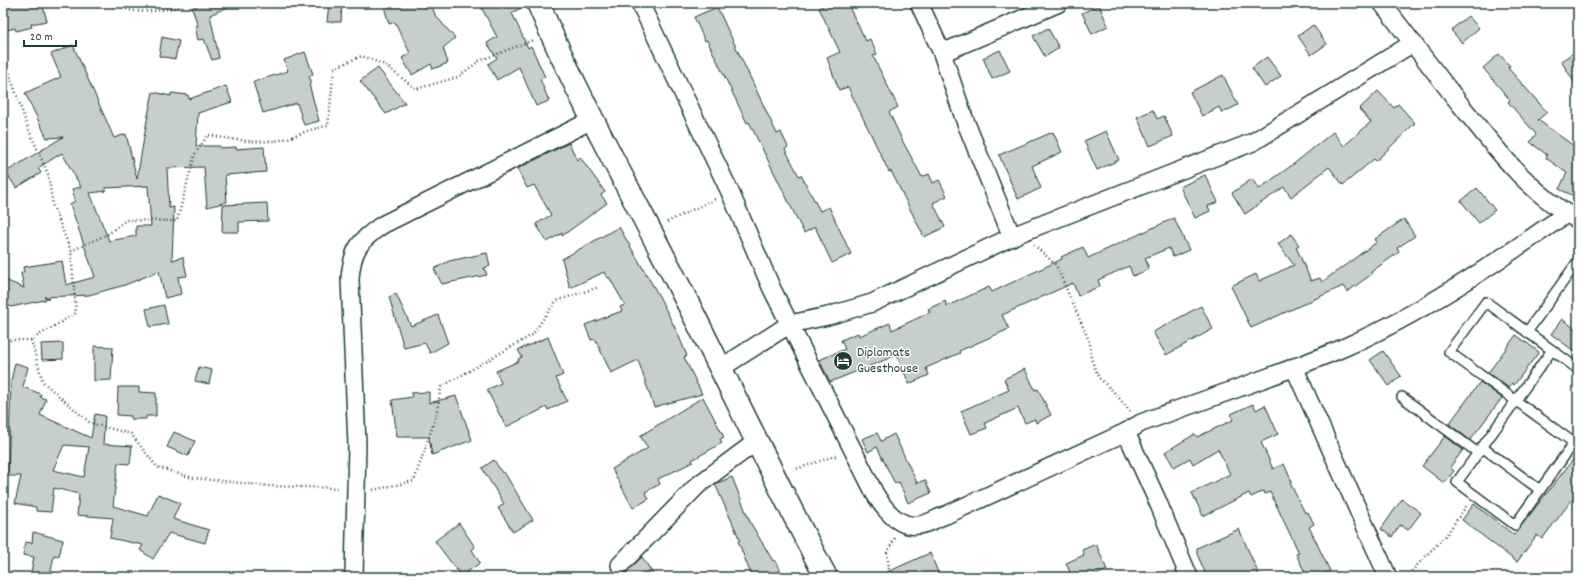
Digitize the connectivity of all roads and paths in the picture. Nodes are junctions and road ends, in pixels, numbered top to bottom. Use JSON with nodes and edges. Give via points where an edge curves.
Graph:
{"nodes":[{"id":1,"x":116,"y":3,"type":"edge"},
{"id":2,"x":188,"y":3,"type":"edge"},
{"id":3,"x":538,"y":3,"type":"edge"},
{"id":4,"x":640,"y":3,"type":"edge"},
{"id":5,"x":919,"y":3,"type":"edge"},
{"id":6,"x":1059,"y":3,"type":"edge"},
{"id":7,"x":1382,"y":3,"type":"edge"},
{"id":8,"x":550,"y":33,"type":"junction"},
{"id":9,"x":1413,"y":43,"type":"junction"},
{"id":10,"x":942,"y":52,"type":"junction"},
{"id":11,"x":3,"y":54,"type":"edge"},
{"id":12,"x":592,"y":120,"type":"junction"},
{"id":13,"x":730,"y":192,"type":"junction"},
{"id":14,"x":1572,"y":217,"type":"edge"},
{"id":15,"x":650,"y":230,"type":"junction"},
{"id":16,"x":1016,"y":235,"type":"junction"},
{"id":17,"x":71,"y":251,"type":"junction"},
{"id":18,"x":1578,"y":261,"type":"edge"},
{"id":19,"x":599,"y":288,"type":"dead end"},
{"id":20,"x":790,"y":324,"type":"junction"},
{"id":21,"x":1527,"y":332,"type":"junction"},
{"id":22,"x":3,"y":340,"type":"edge"},
{"id":23,"x":31,"y":340,"type":"junction"},
{"id":24,"x":1552,"y":350,"type":"junction"},
{"id":25,"x":1294,"y":367,"type":"junction"},
{"id":26,"x":721,"y":368,"type":"junction"},
{"id":27,"x":1578,"y":369,"type":"edge"},
{"id":28,"x":1402,"y":398,"type":"dead end"},
{"id":29,"x":1516,"y":400,"type":"junction"},
{"id":30,"x":1141,"y":423,"type":"junction"},
{"id":31,"x":1126,"y":432,"type":"junction"},
{"id":32,"x":1576,"y":440,"type":"edge"},
{"id":33,"x":757,"y":441,"type":"junction"},
{"id":34,"x":853,"y":450,"type":"junction"},
{"id":35,"x":1480,"y":450,"type":"junction"},
{"id":36,"x":775,"y":480,"type":"junction"},
{"id":37,"x":356,"y":489,"type":"junction"},
{"id":38,"x":1540,"y":490,"type":"junction"},
{"id":39,"x":1474,"y":495,"type":"junction"},
{"id":40,"x":903,"y":523,"type":"junction"},
{"id":41,"x":620,"y":564,"type":"dead end"},
{"id":42,"x":354,"y":577,"type":"edge"},
{"id":43,"x":826,"y":577,"type":"edge"},
{"id":44,"x":890,"y":577,"type":"edge"},
{"id":45,"x":1189,"y":577,"type":"edge"},
{"id":46,"x":1388,"y":577,"type":"edge"},
{"id":47,"x":1406,"y":577,"type":"edge"}],
"edges":[{"from":1,"to":2,"type":"path","via":[[138,13],[179,7]]},
{"from":3,"to":8,"type":"street"},
{"from":4,"to":13,"type":"street"},
{"from":5,"to":10,"type":"street"},
{"from":6,"to":10,"type":"street"},
{"from":7,"to":9,"type":"street"},
{"from":8,"to":12,"type":"street"},
{"from":8,"to":17,"type":"path","via":[[479,61],[458,77],[416,90],[385,65],[362,56],[334,68],[328,126],[275,141],[248,141],[208,135],[195,154],[177,221],[126,220],[108,234]]},
{"from":9,"to":14,"type":"street","via":[[1491,143],[1528,183]]},
{"from":9,"to":16,"type":"street","via":[[1253,142]]},
{"from":10,"to":16,"type":"street","via":[[964,118]]},
{"from":11,"to":17,"type":"path","via":[[26,123],[48,174],[53,206]]},
{"from":12,"to":15,"type":"street"},
{"from":12,"to":37,"type":"street","via":[[382,225],[365,237],[358,246],[353,257],[350,279],[356,382]]},
{"from":13,"to":15,"type":"path"},
{"from":13,"to":20,"type":"street"},
{"from":14,"to":25,"type":"street","via":[[1401,319],[1344,347]]},
{"from":15,"to":26,"type":"street"},
{"from":16,"to":20,"type":"street","via":[[872,303]]},
{"from":16,"to":30,"type":"path","via":[[1056,265],[1090,344],[1091,359],[1099,378]]},
{"from":17,"to":23,"type":"path","via":[[76,313]]},
{"from":18,"to":21,"type":"lane"},
{"from":19,"to":37,"type":"path","via":[[556,301],[532,335],[441,387],[436,416],[414,481],[376,490]]},
{"from":20,"to":26,"type":"street"},
{"from":20,"to":34,"type":"street"},
{"from":21,"to":24,"type":"lane"},
{"from":21,"to":29,"type":"lane","via":[[1486,302],[1450,352]]},
{"from":22,"to":23,"type":"path"},
{"from":23,"to":37,"type":"path","via":[[43,382],[90,423],[131,434],[158,467],[193,478],[268,486]]},
{"from":24,"to":27,"type":"lane"},
{"from":24,"to":29,"type":"lane"},
{"from":25,"to":30,"type":"street"},
{"from":25,"to":46,"type":"street"},
{"from":26,"to":33,"type":"street"},
{"from":28,"to":35,"type":"lane"},
{"from":29,"to":32,"type":"lane"},
{"from":29,"to":35,"type":"lane"},
{"from":30,"to":31,"type":"street"},
{"from":31,"to":40,"type":"street","via":[[946,515],[918,526]]},
{"from":31,"to":45,"type":"street"},
{"from":32,"to":38,"type":"lane"},
{"from":33,"to":36,"type":"street"},
{"from":33,"to":41,"type":"street","via":[[698,485]]},
{"from":34,"to":36,"type":"path","via":[[785,472]]},
{"from":34,"to":40,"type":"street","via":[[887,512]]},
{"from":35,"to":38,"type":"lane"},
{"from":35,"to":39,"type":"lane","via":[[1457,482]]},
{"from":36,"to":43,"type":"street"},
{"from":37,"to":42,"type":"street"},
{"from":38,"to":39,"type":"lane","via":[[1515,525]]},
{"from":39,"to":47,"type":"path","via":[[1447,534]]},
{"from":40,"to":44,"type":"path","via":[[887,553]]}]}
